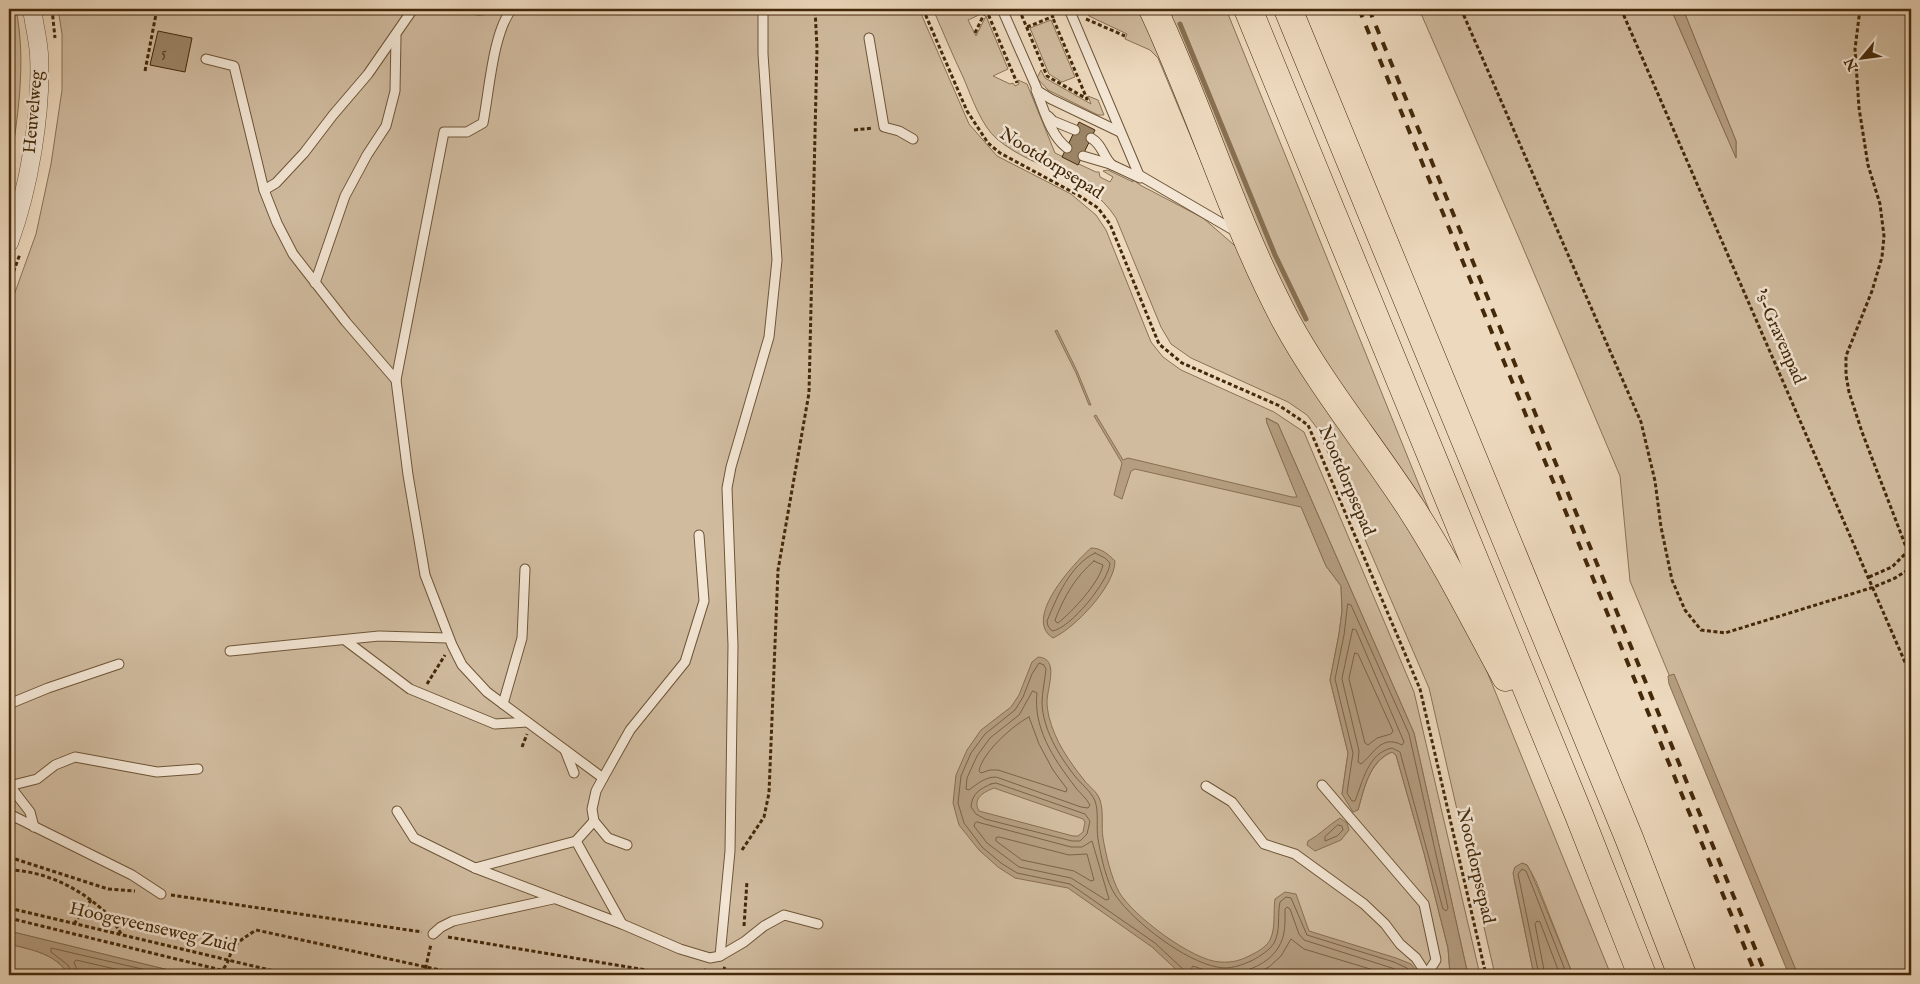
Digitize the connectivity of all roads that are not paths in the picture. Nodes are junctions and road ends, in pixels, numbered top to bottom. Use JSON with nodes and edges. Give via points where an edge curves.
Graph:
{"nodes":[{"id":1,"x":32,"y":9,"type":"edge"},
{"id":2,"x":413,"y":9,"type":"edge"},
{"id":3,"x":471,"y":9,"type":"edge"},
{"id":4,"x":492,"y":9,"type":"edge"},
{"id":5,"x":512,"y":9,"type":"edge"},
{"id":6,"x":763,"y":9,"type":"edge"},
{"id":7,"x":1002,"y":9,"type":"edge"},
{"id":8,"x":1069,"y":9,"type":"edge"},
{"id":9,"x":1153,"y":9,"type":"edge"},
{"id":10,"x":1248,"y":9,"type":"edge"},
{"id":11,"x":1288,"y":9,"type":"edge"},
{"id":12,"x":396,"y":36,"type":"junction"},
{"id":13,"x":869,"y":38,"type":"dead end"},
{"id":14,"x":206,"y":59,"type":"dead end"},
{"id":15,"x":1032,"y":80,"type":"junction"},
{"id":16,"x":1044,"y":110,"type":"junction"},
{"id":17,"x":1075,"y":130,"type":"dead end"},
{"id":18,"x":1120,"y":132,"type":"junction"},
{"id":19,"x":1091,"y":138,"type":"dead end"},
{"id":20,"x":913,"y":140,"type":"dead end"},
{"id":21,"x":1067,"y":148,"type":"dead end"},
{"id":22,"x":1083,"y":156,"type":"dead end"},
{"id":23,"x":1113,"y":165,"type":"junction"},
{"id":24,"x":1149,"y":183,"type":"junction"},
{"id":25,"x":264,"y":190,"type":"junction"},
{"id":26,"x":1249,"y":241,"type":"junction"},
{"id":27,"x":9,"y":243,"type":"edge"},
{"id":28,"x":315,"y":283,"type":"junction"},
{"id":29,"x":396,"y":380,"type":"junction"},
{"id":30,"x":699,"y":535,"type":"dead end"},
{"id":31,"x":525,"y":569,"type":"dead end"},
{"id":32,"x":345,"y":640,"type":"junction"},
{"id":33,"x":450,"y":642,"type":"junction"},
{"id":34,"x":230,"y":651,"type":"dead end"},
{"id":35,"x":119,"y":664,"type":"dead end"},
{"id":36,"x":9,"y":704,"type":"edge"},
{"id":37,"x":503,"y":704,"type":"junction"},
{"id":38,"x":527,"y":722,"type":"junction"},
{"id":39,"x":564,"y":749,"type":"junction"},
{"id":40,"x":43,"y":765,"type":"dead end"},
{"id":41,"x":55,"y":766,"type":"junction"},
{"id":42,"x":198,"y":769,"type":"dead end"},
{"id":43,"x":574,"y":773,"type":"dead end"},
{"id":44,"x":603,"y":778,"type":"junction"},
{"id":45,"x":1322,"y":785,"type":"dead end"},
{"id":46,"x":9,"y":786,"type":"edge"},
{"id":47,"x":1206,"y":786,"type":"dead end"},
{"id":48,"x":397,"y":811,"type":"dead end"},
{"id":49,"x":9,"y":814,"type":"edge"},
{"id":50,"x":1579,"y":815,"type":"junction"},
{"id":51,"x":594,"y":822,"type":"junction"},
{"id":52,"x":34,"y":826,"type":"junction"},
{"id":53,"x":576,"y":841,"type":"junction"},
{"id":54,"x":627,"y":845,"type":"dead end"},
{"id":55,"x":474,"y":868,"type":"junction"},
{"id":56,"x":162,"y":894,"type":"road end"},
{"id":57,"x":553,"y":899,"type":"junction"},
{"id":58,"x":622,"y":924,"type":"junction"},
{"id":59,"x":818,"y":924,"type":"dead end"},
{"id":60,"x":433,"y":934,"type":"road end"},
{"id":61,"x":720,"y":956,"type":"junction"},
{"id":62,"x":1427,"y":975,"type":"edge"},
{"id":63,"x":1642,"y":975,"type":"edge"},
{"id":64,"x":1682,"y":975,"type":"edge"}],
"edges":[{"from":1,"to":27,"type":"street","name":"Heuvelweg","via":[[39,54],[38,109],[30,162]]},
{"from":2,"to":12,"type":"lane"},
{"from":3,"to":4,"type":"lane"},
{"from":5,"to":29,"type":"lane","via":[[506,16],[496,49],[483,123],[468,132],[444,132]]},
{"from":6,"to":61,"type":"lane","via":[[763,54],[777,260],[769,337],[731,467],[728,488],[733,645],[731,804]]},
{"from":7,"to":15,"type":"lane"},
{"from":8,"to":18,"type":"lane"},
{"from":9,"to":26,"type":"highway"},
{"from":10,"to":50,"type":"highway"},
{"from":11,"to":64,"type":"highway","via":[[1615,804]]},
{"from":12,"to":25,"type":"lane","via":[[304,153],[276,183]]},
{"from":12,"to":28,"type":"lane","via":[[395,92],[386,126],[345,196]]},
{"from":13,"to":20,"type":"lane","via":[[884,127]]},
{"from":14,"to":25,"type":"lane","via":[[234,66]]},
{"from":15,"to":16,"type":"lane"},
{"from":15,"to":18,"type":"lane","via":[[1044,96]]},
{"from":16,"to":17,"type":"lane","via":[[1051,120]]},
{"from":16,"to":21,"type":"lane","via":[[1058,140]]},
{"from":18,"to":24,"type":"lane","via":[[1136,171]]},
{"from":19,"to":23,"type":"lane","via":[[1099,143]]},
{"from":22,"to":23,"type":"lane"},
{"from":23,"to":24,"type":"lane"},
{"from":24,"to":26,"type":"lane","via":[[1210,215]]},
{"from":25,"to":28,"type":"lane","via":[[293,254]]},
{"from":26,"to":50,"type":"highway","via":[[1299,343],[1437,549]]},
{"from":28,"to":29,"type":"lane"},
{"from":29,"to":33,"type":"lane","via":[[425,575]]},
{"from":30,"to":44,"type":"lane","via":[[704,601],[685,662],[630,730]]},
{"from":31,"to":37,"type":"lane","via":[[522,638]]},
{"from":32,"to":33,"type":"lane","via":[[379,636]]},
{"from":32,"to":34,"type":"lane"},
{"from":32,"to":38,"type":"lane","via":[[410,689],[495,724]]},
{"from":33,"to":37,"type":"lane","via":[[462,665]]},
{"from":35,"to":36,"type":"lane"},
{"from":37,"to":38,"type":"lane"},
{"from":38,"to":39,"type":"lane"},
{"from":39,"to":43,"type":"lane"},
{"from":39,"to":44,"type":"lane"},
{"from":40,"to":41,"type":"lane"},
{"from":41,"to":42,"type":"lane","via":[[75,757],[157,772]]},
{"from":41,"to":46,"type":"lane","via":[[37,780]]},
{"from":44,"to":51,"type":"lane","via":[[592,809]]},
{"from":45,"to":62,"type":"lane","via":[[1424,904],[1436,960]]},
{"from":46,"to":52,"type":"lane","via":[[30,812]]},
{"from":47,"to":62,"type":"lane","via":[[1232,802],[1264,844],[1295,854],[1364,904],[1416,958]]},
{"from":48,"to":55,"type":"lane","via":[[414,838]]},
{"from":49,"to":52,"type":"lane"},
{"from":50,"to":63,"type":"highway"},
{"from":51,"to":53,"type":"lane"},
{"from":51,"to":54,"type":"lane","via":[[608,838]]},
{"from":52,"to":56,"type":"lane","via":[[132,875]]},
{"from":53,"to":55,"type":"lane"},
{"from":53,"to":58,"type":"lane"},
{"from":55,"to":57,"type":"lane"},
{"from":57,"to":58,"type":"lane"},
{"from":57,"to":60,"type":"lane","via":[[452,921]]},
{"from":58,"to":61,"type":"lane","via":[[680,949],[710,958]]},
{"from":59,"to":61,"type":"lane","via":[[784,915]]}]}
